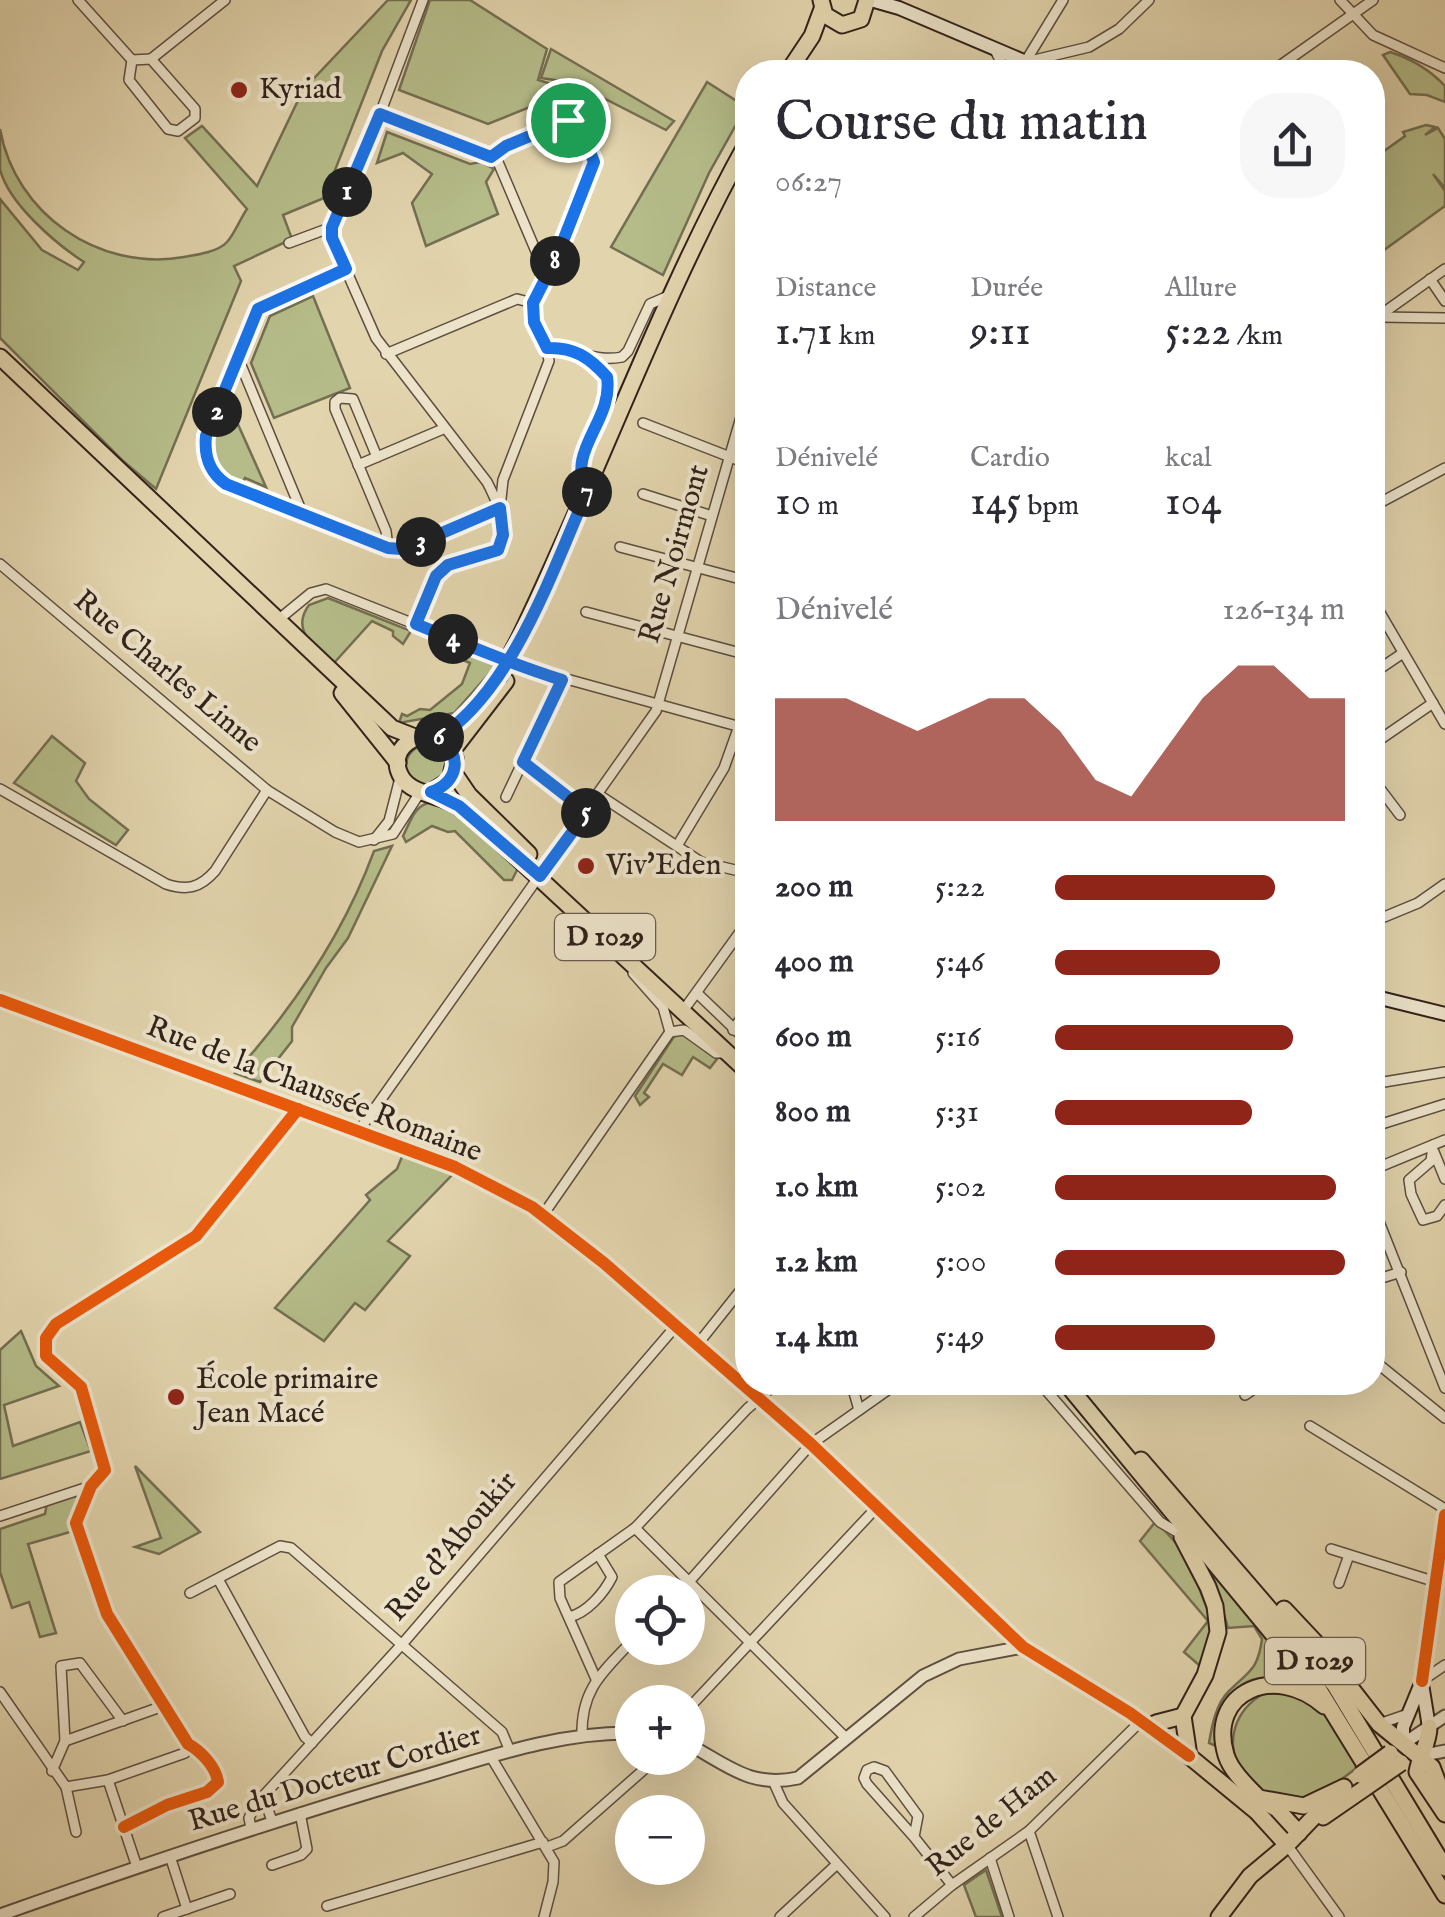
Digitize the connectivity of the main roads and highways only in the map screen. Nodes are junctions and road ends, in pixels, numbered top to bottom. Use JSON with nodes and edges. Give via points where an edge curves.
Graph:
{"nodes":[{"id":1,"x":869,"y":0,"type":"edge"},
{"id":2,"x":821,"y":4,"type":"edge"},
{"id":3,"x":892,"y":7,"type":"junction"},
{"id":4,"x":860,"y":19,"type":"junction"},
{"id":5,"x":842,"y":26,"type":"junction"},
{"id":6,"x":796,"y":60,"type":"edge"},
{"id":7,"x":805,"y":60,"type":"edge"},
{"id":8,"x":1012,"y":60,"type":"edge"},
{"id":9,"x":735,"y":167,"type":"edge"},
{"id":10,"x":735,"y":184,"type":"edge"},
{"id":11,"x":0,"y":357,"type":"edge"},
{"id":12,"x":0,"y":372,"type":"edge"},
{"id":13,"x":275,"y":623,"type":"junction"},
{"id":14,"x":522,"y":643,"type":"junction"},
{"id":15,"x":502,"y":679,"type":"junction"},
{"id":16,"x":415,"y":736,"type":"junction"},
{"id":17,"x":439,"y":737,"type":"junction"},
{"id":18,"x":453,"y":750,"type":"junction"},
{"id":19,"x":399,"y":769,"type":"junction"},
{"id":20,"x":454,"y":773,"type":"junction"},
{"id":21,"x":426,"y":792,"type":"junction"},
{"id":22,"x":543,"y":872,"type":"junction"},
{"id":23,"x":1385,"y":999,"type":"edge"},
{"id":24,"x":1445,"y":1014,"type":"edge"},
{"id":25,"x":735,"y":1046,"type":"edge"},
{"id":26,"x":735,"y":1060,"type":"edge"},
{"id":27,"x":1076,"y":1395,"type":"edge"},
{"id":28,"x":1085,"y":1395,"type":"edge"},
{"id":29,"x":1151,"y":1487,"type":"junction"},
{"id":30,"x":1176,"y":1499,"type":"junction"},
{"id":31,"x":1445,"y":1512,"type":"edge"},
{"id":32,"x":1422,"y":1681,"type":"junction"},
{"id":33,"x":1184,"y":1716,"type":"junction"},
{"id":34,"x":1337,"y":1718,"type":"junction"},
{"id":35,"x":1148,"y":1722,"type":"road end"},
{"id":36,"x":1429,"y":1727,"type":"joint"},
{"id":37,"x":1185,"y":1738,"type":"junction"},
{"id":38,"x":1398,"y":1753,"type":"junction"},
{"id":39,"x":1420,"y":1756,"type":"junction"},
{"id":40,"x":1445,"y":1769,"type":"edge"},
{"id":41,"x":1363,"y":1781,"type":"junction"},
{"id":42,"x":1344,"y":1786,"type":"junction"},
{"id":43,"x":1258,"y":1798,"type":"junction"},
{"id":44,"x":1445,"y":1799,"type":"edge"},
{"id":45,"x":1445,"y":1814,"type":"edge"},
{"id":46,"x":1293,"y":1839,"type":"junction"},
{"id":47,"x":1445,"y":1868,"type":"edge"},
{"id":48,"x":1445,"y":1896,"type":"edge"},
{"id":49,"x":1220,"y":1917,"type":"edge"}],
"edges":[{"from":1,"to":3,"type":"main road"},
{"from":1,"to":4,"type":"main road"},
{"from":2,"to":5,"type":"main road"},
{"from":2,"to":6,"type":"main road"},
{"from":3,"to":4,"type":"main road"},
{"from":3,"to":8,"type":"main road"},
{"from":4,"to":5,"type":"main road"},
{"from":5,"to":7,"type":"main road","via":[[828,28]]},
{"from":9,"to":14,"type":"main road"},
{"from":10,"to":14,"type":"main road"},
{"from":11,"to":13,"type":"main road"},
{"from":12,"to":13,"type":"main road"},
{"from":13,"to":16,"type":"main road","via":[[392,728]]},
{"from":13,"to":19,"type":"main road","via":[[350,700]]},
{"from":14,"to":15,"type":"main road"},
{"from":15,"to":17,"type":"main road"},
{"from":15,"to":18,"type":"main road"},
{"from":16,"to":17,"type":"main road"},
{"from":16,"to":19,"type":"main road","via":[[402,747]]},
{"from":17,"to":18,"type":"main road"},
{"from":18,"to":20,"type":"main road"},
{"from":19,"to":21,"type":"main road","via":[[410,786]]},
{"from":20,"to":21,"type":"main road","via":[[446,785]]},
{"from":20,"to":22,"type":"main road"},
{"from":21,"to":22,"type":"main road","number":"D 1029","via":[[459,806]]},
{"from":22,"to":25,"type":"main road","via":[[693,999]]},
{"from":22,"to":26,"type":"main road","number":"D 1029"},
{"from":23,"to":24,"type":"main road"},
{"from":27,"to":29,"type":"main road","number":"D 1029"},
{"from":28,"to":30,"type":"main road","number":"D 1029"},
{"from":29,"to":33,"type":"main road","via":[[1203,1573],[1215,1606],[1218,1632]]},
{"from":29,"to":34,"type":"main road","number":"D 1029"},
{"from":30,"to":38,"type":"main road","via":[[1215,1530],[1315,1642]]},
{"from":30,"to":47,"type":"main road","number":"D 1029","via":[[1334,1684]]},
{"from":31,"to":32,"type":"main road"},
{"from":32,"to":36,"type":"main road"},
{"from":32,"to":38,"type":"main road"},
{"from":33,"to":35,"type":"main road"},
{"from":33,"to":37,"type":"main road"},
{"from":34,"to":43,"type":"main road","via":[[1309,1694],[1284,1684],[1256,1686],[1238,1699],[1228,1718],[1227,1759]]},
{"from":34,"to":48,"type":"main road","number":"D 1029"},
{"from":36,"to":39,"type":"main road"},
{"from":37,"to":43,"type":"main road","name":"Rue de la Chaussée Romaine"},
{"from":37,"to":46,"type":"main road","name":"Rue de la Chaussée Romaine","via":[[1189,1756]]},
{"from":38,"to":39,"type":"main road"},
{"from":38,"to":41,"type":"main road","bridge":true},
{"from":39,"to":40,"type":"main road"},
{"from":39,"to":44,"type":"main road"},
{"from":39,"to":45,"type":"main road","via":[[1418,1772]]},
{"from":41,"to":42,"type":"main road"},
{"from":41,"to":46,"type":"main road"},
{"from":42,"to":43,"type":"main road","via":[[1304,1806]]},
{"from":42,"to":46,"type":"main road"},
{"from":43,"to":46,"type":"main road","name":"Rue de la Chaussée Romaine","via":[[1277,1809]]},
{"from":46,"to":49,"type":"main road","via":[[1250,1876]]}]}
